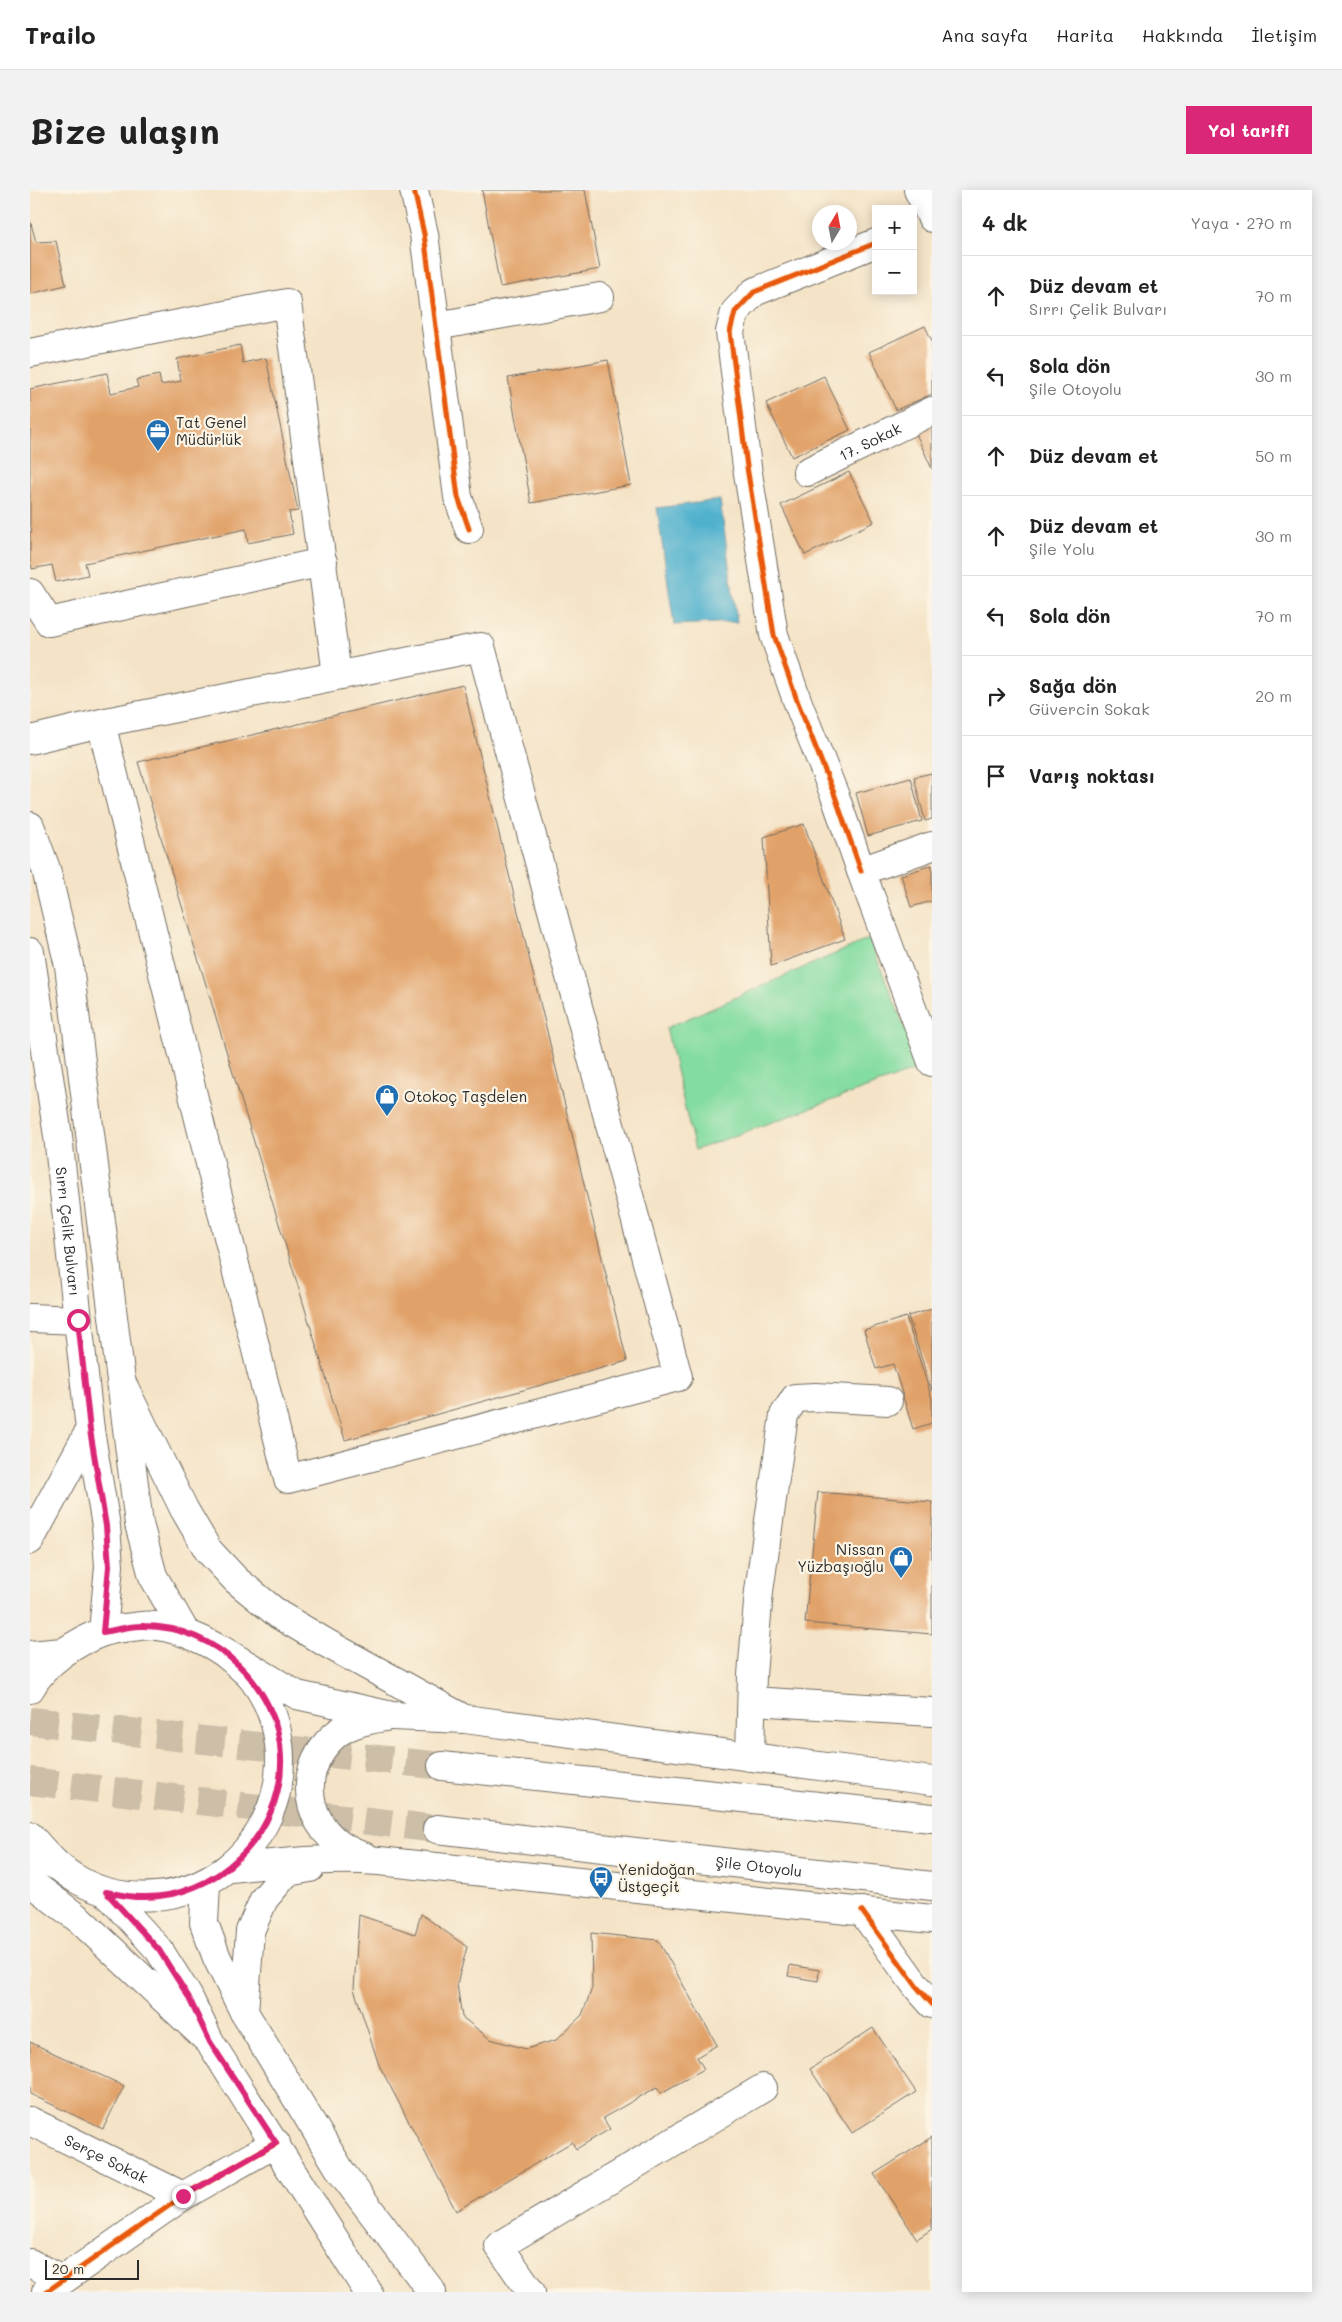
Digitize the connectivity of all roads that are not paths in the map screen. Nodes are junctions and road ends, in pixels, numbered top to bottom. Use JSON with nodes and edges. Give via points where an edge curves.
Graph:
{"nodes":[{"id":1,"x":414,"y":190,"type":"edge"},
{"id":2,"x":918,"y":190,"type":"edge"},
{"id":3,"x":932,"y":219,"type":"edge"},
{"id":4,"x":917,"y":226,"type":"edge"},
{"id":5,"x":872,"y":245,"type":"edge"},
{"id":6,"x":600,"y":297,"type":"dead end"},
{"id":7,"x":436,"y":326,"type":"junction"},
{"id":8,"x":30,"y":353,"type":"edge"},
{"id":9,"x":932,"y":412,"type":"edge"},
{"id":10,"x":807,"y":472,"type":"dead end"},
{"id":11,"x":469,"y":529,"type":"dead end"},
{"id":12,"x":323,"y":562,"type":"junction"},
{"id":13,"x":30,"y":592,"type":"edge"},
{"id":14,"x":337,"y":675,"type":"junction"},
{"id":15,"x":101,"y":723,"type":"junction"},
{"id":16,"x":30,"y":740,"type":"edge"},
{"id":17,"x":30,"y":826,"type":"edge"},
{"id":18,"x":932,"y":846,"type":"edge"},
{"id":19,"x":861,"y":871,"type":"junction"},
{"id":20,"x":30,"y":952,"type":"edge"},
{"id":21,"x":37,"y":1033,"type":"edge"},
{"id":22,"x":932,"y":1062,"type":"edge"},
{"id":23,"x":30,"y":1318,"type":"edge"},
{"id":24,"x":78,"y":1320,"type":"junction"},
{"id":25,"x":121,"y":1381,"type":"junction"},
{"id":26,"x":888,"y":1401,"type":"dead end"},
{"id":27,"x":90,"y":1430,"type":"junction"},
{"id":28,"x":30,"y":1540,"type":"edge"},
{"id":29,"x":103,"y":1632,"type":"junction"},
{"id":30,"x":185,"y":1632,"type":"junction"},
{"id":31,"x":222,"y":1650,"type":"junction"},
{"id":32,"x":64,"y":1652,"type":"junction"},
{"id":33,"x":30,"y":1655,"type":"edge"},
{"id":34,"x":30,"y":1689,"type":"edge"},
{"id":35,"x":752,"y":1702,"type":"junction"},
{"id":36,"x":932,"y":1712,"type":"edge"},
{"id":37,"x":392,"y":1716,"type":"junction"},
{"id":38,"x":465,"y":1719,"type":"junction"},
{"id":39,"x":750,"y":1757,"type":"junction"},
{"id":40,"x":442,"y":1766,"type":"tunnel mouth"},
{"id":41,"x":932,"y":1781,"type":"edge"},
{"id":42,"x":932,"y":1818,"type":"edge"},
{"id":43,"x":437,"y":1829,"type":"tunnel mouth"},
{"id":44,"x":30,"y":1836,"type":"edge"},
{"id":45,"x":30,"y":1854,"type":"edge"},
{"id":46,"x":367,"y":1860,"type":"junction"},
{"id":47,"x":57,"y":1866,"type":"junction"},
{"id":48,"x":230,"y":1868,"type":"junction"},
{"id":49,"x":30,"y":1882,"type":"edge"},
{"id":50,"x":206,"y":1883,"type":"junction"},
{"id":51,"x":932,"y":1886,"type":"edge"},
{"id":52,"x":106,"y":1892,"type":"junction"},
{"id":53,"x":862,"y":1912,"type":"junction"},
{"id":54,"x":932,"y":1919,"type":"edge"},
{"id":55,"x":932,"y":2004,"type":"edge"},
{"id":56,"x":244,"y":2012,"type":"junction"},
{"id":57,"x":210,"y":2042,"type":"junction"},
{"id":58,"x":763,"y":2088,"type":"dead end"},
{"id":59,"x":30,"y":2121,"type":"edge"},
{"id":60,"x":276,"y":2143,"type":"junction"},
{"id":61,"x":183,"y":2196,"type":"junction"},
{"id":62,"x":30,"y":2263,"type":"edge"},
{"id":63,"x":53,"y":2286,"type":"edge"},
{"id":64,"x":368,"y":2292,"type":"edge"},
{"id":65,"x":432,"y":2292,"type":"edge"},
{"id":66,"x":531,"y":2292,"type":"edge"}],
"edges":[{"from":1,"to":7,"type":"main road","via":[[424,234]]},
{"from":2,"to":3,"type":"main road"},
{"from":3,"to":4,"type":"main road"},
{"from":5,"to":19,"type":"main road","via":[[754,292],[735,312],[730,332],[747,467],[774,635]]},
{"from":6,"to":7,"type":"main road"},
{"from":7,"to":11,"type":"main road","via":[[458,497]]},
{"from":8,"to":12,"type":"main road","via":[[287,303]]},
{"from":9,"to":10,"type":"main road","name":"17. Sokak"},
{"from":12,"to":13,"type":"main road","via":[[49,622]]},
{"from":12,"to":14,"type":"main road"},
{"from":14,"to":15,"type":"main road"},
{"from":14,"to":15,"type":"main road","via":[[481,647],[678,1377],[288,1479]]},
{"from":15,"to":16,"type":"main road"},
{"from":17,"to":25,"type":"main road","via":[[46,869],[69,966]]},
{"from":18,"to":19,"type":"main road"},
{"from":19,"to":22,"type":"main road"},
{"from":20,"to":21,"type":"main road","name":"Sırrı Çelik Bulvarı"},
{"from":21,"to":24,"type":"main road","name":"Sırrı Çelik Bulvarı","via":[[58,1136]]},
{"from":23,"to":24,"type":"main road"},
{"from":24,"to":27,"type":"main road","name":"Sırrı Çelik Bulvarı"},
{"from":25,"to":30,"type":"main road","via":[[139,1524],[153,1576]]},
{"from":25,"to":38,"type":"main road","via":[[184,1509],[208,1550],[236,1580],[279,1614],[328,1644]]},
{"from":26,"to":35,"type":"main road","via":[[795,1398],[784,1415],[759,1591]]},
{"from":27,"to":28,"type":"main road"},
{"from":27,"to":29,"type":"main road","name":"Sırrı Çelik Bulvarı","via":[[106,1526],[109,1566]]},
{"from":29,"to":30,"type":"main road","via":[[144,1626]]},
{"from":29,"to":32,"type":"main road"},
{"from":30,"to":31,"type":"main road"},
{"from":31,"to":37,"type":"main road","via":[[297,1696]]},
{"from":31,"to":48,"type":"main road","via":[[252,1678],[273,1716],[281,1756],[276,1798],[259,1836]]},
{"from":32,"to":33,"type":"main road"},
{"from":32,"to":34,"type":"main road"},
{"from":35,"to":36,"type":"main road"},
{"from":35,"to":39,"type":"main road"},
{"from":37,"to":38,"type":"main road"},
{"from":37,"to":46,"type":"main road","via":[[357,1722],[336,1734],[320,1752],[311,1774],[310,1797],[317,1820],[331,1840]]},
{"from":38,"to":39,"type":"main road"},
{"from":39,"to":41,"type":"main road"},
{"from":40,"to":42,"type":"main road"},
{"from":43,"to":51,"type":"main road","name":"Şile Otoyolu"},
{"from":44,"to":47,"type":"main road"},
{"from":45,"to":47,"type":"main road"},
{"from":46,"to":48,"type":"main road"},
{"from":46,"to":53,"type":"main road"},
{"from":46,"to":56,"type":"main road","via":[[288,1872],[264,1899],[250,1931]]},
{"from":47,"to":52,"type":"main road","via":[[80,1882]]},
{"from":48,"to":50,"type":"main road"},
{"from":49,"to":57,"type":"main road","via":[[80,1920]]},
{"from":50,"to":52,"type":"main road","via":[[174,1894],[140,1897]]},
{"from":50,"to":56,"type":"main road","via":[[204,1923]]},
{"from":52,"to":57,"type":"main road","via":[[159,1950],[188,1996]]},
{"from":53,"to":54,"type":"main road"},
{"from":53,"to":55,"type":"main road"},
{"from":56,"to":65,"type":"main road","via":[[342,2173]]},
{"from":57,"to":60,"type":"main road"},
{"from":58,"to":66,"type":"main road","via":[[499,2246]]},
{"from":59,"to":61,"type":"main road","name":"Serçe Sokak"},
{"from":60,"to":61,"type":"main road"},
{"from":60,"to":64,"type":"main road"},
{"from":61,"to":63,"type":"main road"},
{"from":62,"to":63,"type":"main road"}]}
